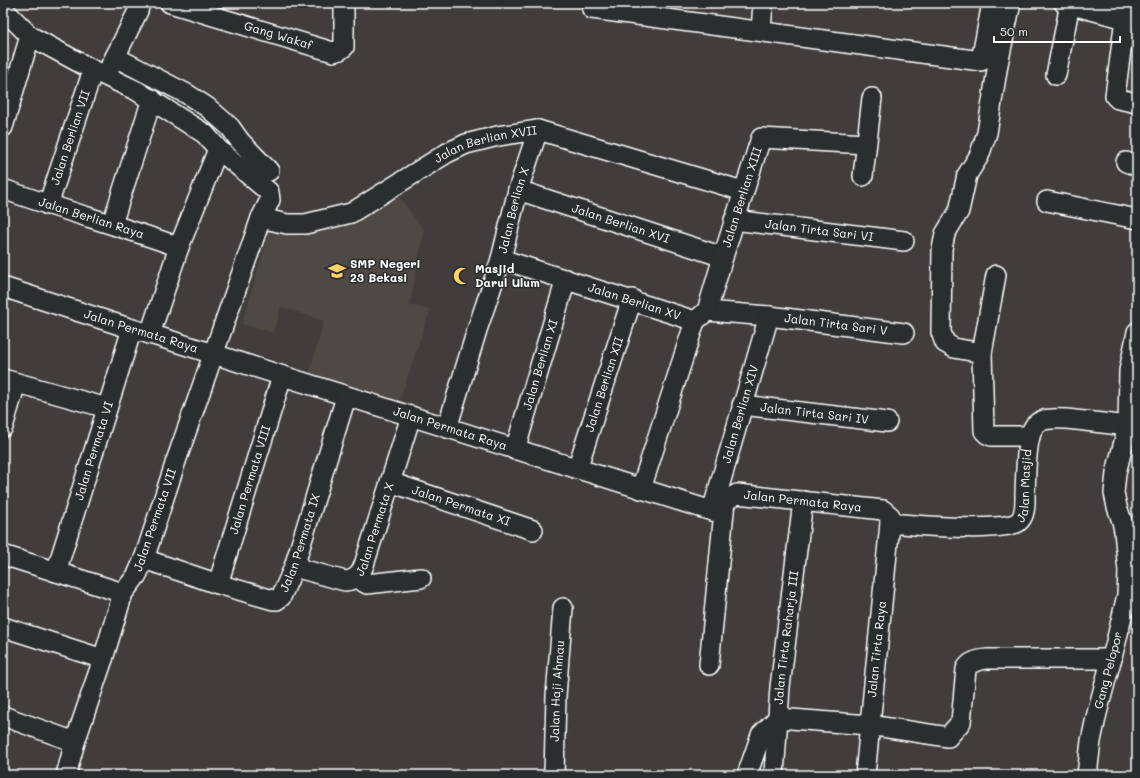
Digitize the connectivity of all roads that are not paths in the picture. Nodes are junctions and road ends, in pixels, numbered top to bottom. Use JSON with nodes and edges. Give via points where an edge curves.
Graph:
{"nodes":[{"id":1,"x":140,"y":3,"type":"edge"},
{"id":2,"x":170,"y":3,"type":"edge"},
{"id":3,"x":344,"y":3,"type":"edge"},
{"id":4,"x":592,"y":3,"type":"edge"},
{"id":5,"x":764,"y":3,"type":"edge"},
{"id":6,"x":992,"y":3,"type":"edge"},
{"id":7,"x":1011,"y":3,"type":"edge"},
{"id":8,"x":1067,"y":4,"type":"edge"},
{"id":9,"x":3,"y":9,"type":"edge"},
{"id":10,"x":1129,"y":22,"type":"edge"},
{"id":11,"x":762,"y":32,"type":"junction"},
{"id":12,"x":30,"y":36,"type":"junction"},
{"id":13,"x":115,"y":57,"type":"junction"},
{"id":14,"x":100,"y":73,"type":"junction"},
{"id":15,"x":1056,"y":75,"type":"dead end"},
{"id":16,"x":187,"y":94,"type":"junction"},
{"id":17,"x":872,"y":98,"type":"dead end"},
{"id":18,"x":152,"y":99,"type":"junction"},
{"id":19,"x":1137,"y":103,"type":"edge"},
{"id":20,"x":3,"y":127,"type":"edge"},
{"id":21,"x":538,"y":130,"type":"junction"},
{"id":22,"x":205,"y":134,"type":"junction"},
{"id":23,"x":866,"y":144,"type":"junction"},
{"id":24,"x":218,"y":149,"type":"junction"},
{"id":25,"x":269,"y":170,"type":"dead end"},
{"id":26,"x":862,"y":176,"type":"dead end"},
{"id":27,"x":3,"y":189,"type":"edge"},
{"id":28,"x":518,"y":190,"type":"junction"},
{"id":29,"x":744,"y":191,"type":"junction"},
{"id":30,"x":1048,"y":201,"type":"dead end"},
{"id":31,"x":48,"y":206,"type":"junction"},
{"id":32,"x":261,"y":218,"type":"junction"},
{"id":33,"x":1137,"y":219,"type":"edge"},
{"id":34,"x":734,"y":220,"type":"junction"},
{"id":35,"x":112,"y":224,"type":"junction"},
{"id":36,"x":904,"y":241,"type":"dead end"},
{"id":37,"x":179,"y":247,"type":"junction"},
{"id":38,"x":722,"y":257,"type":"junction"},
{"id":39,"x":501,"y":259,"type":"junction"},
{"id":40,"x":996,"y":275,"type":"dead end"},
{"id":41,"x":566,"y":279,"type":"junction"},
{"id":42,"x":3,"y":287,"type":"edge"},
{"id":43,"x":632,"y":299,"type":"junction"},
{"id":44,"x":701,"y":316,"type":"junction"},
{"id":45,"x":769,"y":316,"type":"junction"},
{"id":46,"x":132,"y":329,"type":"junction"},
{"id":47,"x":1137,"y":332,"type":"edge"},
{"id":48,"x":904,"y":333,"type":"dead end"},
{"id":49,"x":150,"y":334,"type":"junction"},
{"id":50,"x":212,"y":354,"type":"junction"},
{"id":51,"x":982,"y":354,"type":"junction"},
{"id":52,"x":282,"y":376,"type":"junction"},
{"id":53,"x":9,"y":381,"type":"edge"},
{"id":54,"x":346,"y":396,"type":"junction"},
{"id":55,"x":742,"y":405,"type":"junction"},
{"id":56,"x":107,"y":408,"type":"junction"},
{"id":57,"x":411,"y":416,"type":"junction"},
{"id":58,"x":887,"y":422,"type":"dead end"},
{"id":59,"x":1132,"y":426,"type":"edge"},
{"id":60,"x":3,"y":427,"type":"edge"},
{"id":61,"x":447,"y":428,"type":"junction"},
{"id":62,"x":1030,"y":436,"type":"junction"},
{"id":63,"x":515,"y":450,"type":"junction"},
{"id":64,"x":577,"y":469,"type":"junction"},
{"id":65,"x":390,"y":482,"type":"junction"},
{"id":66,"x":641,"y":490,"type":"junction"},
{"id":67,"x":803,"y":501,"type":"junction"},
{"id":68,"x":719,"y":506,"type":"junction"},
{"id":69,"x":890,"y":524,"type":"junction"},
{"id":70,"x":533,"y":530,"type":"dead end"},
{"id":71,"x":3,"y":555,"type":"edge"},
{"id":72,"x":144,"y":559,"type":"junction"},
{"id":73,"x":294,"y":567,"type":"junction"},
{"id":74,"x":56,"y":572,"type":"junction"},
{"id":75,"x":358,"y":576,"type":"junction"},
{"id":76,"x":421,"y":578,"type":"dead end"},
{"id":77,"x":218,"y":584,"type":"junction"},
{"id":78,"x":123,"y":593,"type":"junction"},
{"id":79,"x":563,"y":608,"type":"dead end"},
{"id":80,"x":3,"y":627,"type":"edge"},
{"id":81,"x":104,"y":659,"type":"junction"},
{"id":82,"x":1112,"y":659,"type":"junction"},
{"id":83,"x":709,"y":665,"type":"dead end"},
{"id":84,"x":3,"y":716,"type":"edge"},
{"id":85,"x":778,"y":718,"type":"junction"},
{"id":86,"x":869,"y":725,"type":"junction"},
{"id":87,"x":75,"y":742,"type":"junction"},
{"id":88,"x":66,"y":775,"type":"edge"},
{"id":89,"x":554,"y":775,"type":"edge"},
{"id":90,"x":747,"y":775,"type":"edge"},
{"id":91,"x":774,"y":775,"type":"edge"},
{"id":92,"x":865,"y":775,"type":"edge"},
{"id":93,"x":1087,"y":775,"type":"edge"}],
"edges":[{"from":1,"to":13,"type":"street","name":"Jalan Berlian VII"},
{"from":2,"to":3,"type":"street","name":"Gang Wakaf","via":[[333,52],[344,47]]},
{"from":4,"to":11,"type":"street","via":[[592,9]]},
{"from":5,"to":11,"type":"street"},
{"from":6,"to":11,"type":"street","via":[[981,61]]},
{"from":7,"to":51,"type":"street","via":[[987,132],[979,156],[967,175],[960,211],[945,234],[942,249],[941,332],[945,343],[954,348]]},
{"from":8,"to":10,"type":"street"},
{"from":8,"to":15,"type":"street"},
{"from":9,"to":12,"type":"street","name":"Jalan Permata VII"},
{"from":10,"to":19,"type":"street","via":[[1115,96]]},
{"from":12,"to":14,"type":"street","name":"Jalan Permata VII"},
{"from":12,"to":20,"type":"street"},
{"from":13,"to":14,"type":"street","name":"Jalan Berlian VII"},
{"from":13,"to":16,"type":"street"},
{"from":14,"to":18,"type":"street","name":"Jalan Permata VII"},
{"from":14,"to":31,"type":"street","name":"Jalan Berlian VII"},
{"from":16,"to":22,"type":"street","via":[[210,127]]},
{"from":16,"to":25,"type":"street","via":[[207,107],[230,128]]},
{"from":17,"to":23,"type":"street"},
{"from":18,"to":22,"type":"street","name":"Jalan Permata VII"},
{"from":18,"to":35,"type":"street"},
{"from":21,"to":28,"type":"street","name":"Jalan Berlian X"},
{"from":21,"to":29,"type":"street","name":"Jalan Berlian XVII"},
{"from":21,"to":32,"type":"street","name":"Jalan Berlian XVII","via":[[466,144],[447,153],[351,213],[305,224],[287,224]]},
{"from":22,"to":24,"type":"street","name":"Jalan Permata VII"},
{"from":23,"to":26,"type":"street"},
{"from":23,"to":29,"type":"street","name":"Jalan Berlian XIII","via":[[761,138]]},
{"from":24,"to":32,"type":"street","name":"Jalan Permata VII","via":[[269,192],[270,200]]},
{"from":24,"to":37,"type":"street"},
{"from":27,"to":31,"type":"street","name":"Jalan Berlian Raya"},
{"from":28,"to":38,"type":"street","name":"Jalan Berlian XVI"},
{"from":28,"to":39,"type":"street","name":"Jalan Berlian X"},
{"from":29,"to":34,"type":"street","name":"Jalan Berlian XIII"},
{"from":30,"to":33,"type":"street"},
{"from":31,"to":35,"type":"street","name":"Jalan Berlian Raya"},
{"from":32,"to":50,"type":"street","name":"Jalan Permata VII"},
{"from":34,"to":36,"type":"street","name":"Jalan Tirta Sari VI"},
{"from":34,"to":38,"type":"street","name":"Jalan Berlian XIII"},
{"from":35,"to":37,"type":"street","name":"Jalan Berlian Raya"},
{"from":37,"to":49,"type":"street"},
{"from":38,"to":44,"type":"street","name":"Jalan Berlian XIII"},
{"from":39,"to":41,"type":"street","name":"Jalan Berlian XV"},
{"from":39,"to":61,"type":"street","name":"Jalan Berlian X"},
{"from":40,"to":51,"type":"street"},
{"from":41,"to":43,"type":"street","name":"Jalan Berlian XV"},
{"from":41,"to":63,"type":"street","name":"Jalan Berlian XI"},
{"from":42,"to":46,"type":"street","name":"Jalan Permata Raya"},
{"from":43,"to":44,"type":"street","name":"Jalan Berlian XV"},
{"from":43,"to":64,"type":"street","name":"Jalan Berlian XII"},
{"from":44,"to":45,"type":"street","name":"Jalan Berlian XV"},
{"from":44,"to":66,"type":"street","name":"Jalan Berlian XIII"},
{"from":45,"to":48,"type":"street","name":"Jalan Tirta Sari V"},
{"from":45,"to":55,"type":"street","name":"Jalan Berlian XIV"},
{"from":46,"to":49,"type":"street","name":"Jalan Permata Raya"},
{"from":46,"to":56,"type":"street","name":"Jalan Permata VI"},
{"from":47,"to":59,"type":"street","name":"Gang Pelopor","via":[[1129,372]]},
{"from":49,"to":50,"type":"street","name":"Jalan Permata Raya"},
{"from":50,"to":52,"type":"street","name":"Jalan Permata Raya"},
{"from":50,"to":72,"type":"street","name":"Jalan Permata VII"},
{"from":51,"to":62,"type":"street","via":[[984,431],[991,436]]},
{"from":52,"to":54,"type":"street","name":"Jalan Permata Raya"},
{"from":52,"to":77,"type":"street","name":"Jalan Permata VIII"},
{"from":53,"to":56,"type":"street"},
{"from":53,"to":60,"type":"street"},
{"from":54,"to":57,"type":"street","name":"Jalan Permata Raya"},
{"from":54,"to":73,"type":"street","name":"Jalan Permata IX"},
{"from":55,"to":58,"type":"street","name":"Jalan Tirta Sari IV"},
{"from":55,"to":68,"type":"street","name":"Jalan Berlian XIV"},
{"from":56,"to":74,"type":"street","name":"Jalan Permata VI"},
{"from":57,"to":61,"type":"street","name":"Jalan Permata Raya"},
{"from":57,"to":65,"type":"street","name":"Jalan Permata X"},
{"from":59,"to":62,"type":"street","name":"Jalan Masjid","via":[[1050,419],[1035,425]]},
{"from":59,"to":82,"type":"street","name":"Gang Pelopor","via":[[1116,474],[1114,493],[1124,531],[1128,571],[1127,595]]},
{"from":61,"to":63,"type":"street","name":"Jalan Permata Raya"},
{"from":62,"to":69,"type":"street","name":"Jalan Masjid","via":[[1025,505],[1016,524],[979,527]]},
{"from":63,"to":64,"type":"street","name":"Jalan Permata Raya"},
{"from":64,"to":66,"type":"street","name":"Jalan Permata Raya"},
{"from":65,"to":70,"type":"street","name":"Jalan Permata XI"},
{"from":65,"to":75,"type":"street","name":"Jalan Permata X","via":[[364,565]]},
{"from":66,"to":68,"type":"street","name":"Jalan Permata Raya"},
{"from":67,"to":68,"type":"street","name":"Jalan Permata Raya","via":[[737,494]]},
{"from":67,"to":69,"type":"street","name":"Jalan Permata Raya","via":[[883,510],[890,516]]},
{"from":67,"to":85,"type":"street","name":"Jalan Tirta Raharja III"},
{"from":68,"to":83,"type":"street","name":"Jalan Berlian XIV"},
{"from":69,"to":86,"type":"street","name":"Jalan Tirta Raya"},
{"from":71,"to":74,"type":"street"},
{"from":72,"to":77,"type":"street","name":"Jalan Permata IX"},
{"from":72,"to":78,"type":"street","name":"Jalan Permata VII","via":[[137,576]]},
{"from":73,"to":75,"type":"street","name":"Jalan Permata X","via":[[346,581]]},
{"from":73,"to":77,"type":"street","name":"Jalan Permata IX","via":[[278,600]]},
{"from":74,"to":78,"type":"street"},
{"from":75,"to":76,"type":"street","via":[[367,584]]},
{"from":78,"to":81,"type":"street","name":"Jalan Permata VII"},
{"from":79,"to":89,"type":"street","name":"Jalan Haji Ahmau","via":[[556,696]]},
{"from":80,"to":81,"type":"street"},
{"from":81,"to":87,"type":"street","name":"Jalan Permata VII"},
{"from":82,"to":86,"type":"street","via":[[976,661],[966,669],[961,722],[948,737]]},
{"from":82,"to":93,"type":"street","name":"Gang Pelopor","via":[[1097,713]]},
{"from":84,"to":87,"type":"street"},
{"from":85,"to":86,"type":"street"},
{"from":85,"to":90,"type":"street","via":[[761,735]]},
{"from":85,"to":91,"type":"street","name":"Jalan Tirta Raharja III"},
{"from":86,"to":92,"type":"street","name":"Jalan Tirta Raya"},
{"from":87,"to":88,"type":"street","name":"Jalan Permata VII"}]}
